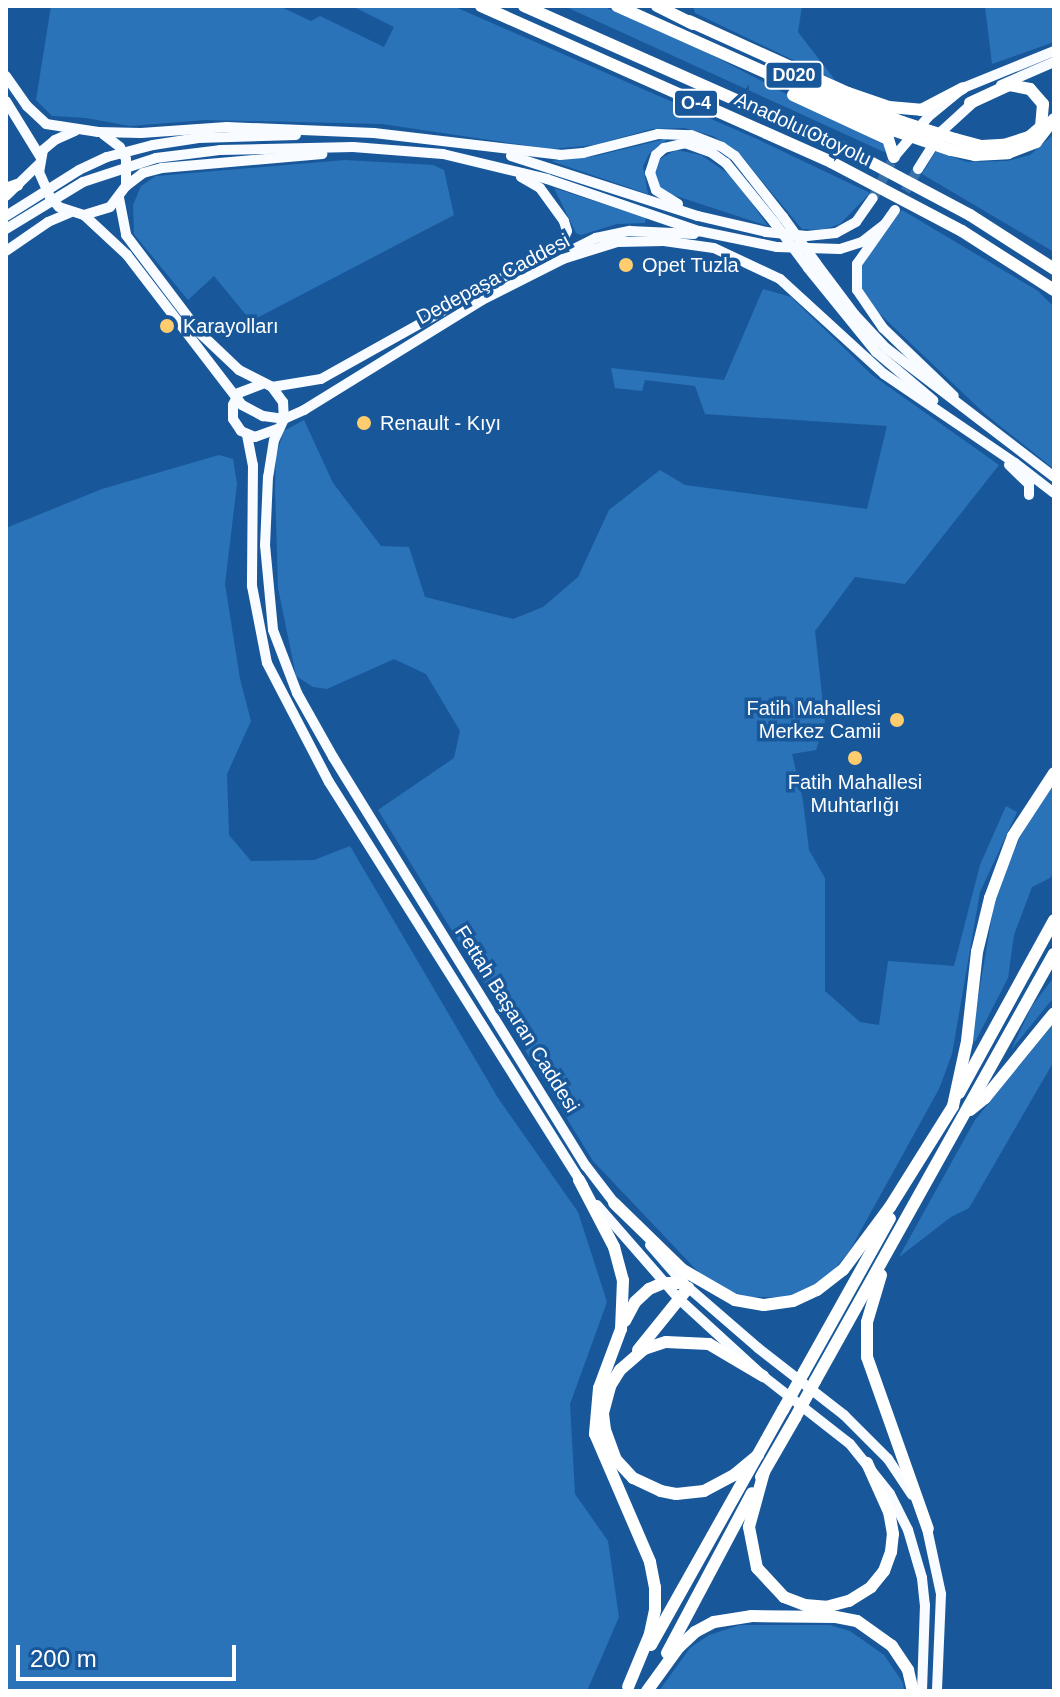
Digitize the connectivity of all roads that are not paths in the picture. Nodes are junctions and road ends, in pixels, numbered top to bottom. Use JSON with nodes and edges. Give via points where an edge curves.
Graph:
{"nodes":[{"id":1,"x":481,"y":6,"type":"edge"},
{"id":2,"x":524,"y":6,"type":"edge"},
{"id":3,"x":617,"y":6,"type":"edge"},
{"id":4,"x":657,"y":6,"type":"edge"},
{"id":5,"x":689,"y":21,"type":"junction"},
{"id":6,"x":681,"y":33,"type":"junction"},
{"id":7,"x":1054,"y":51,"type":"edge"},
{"id":8,"x":1054,"y":62,"type":"edge"},
{"id":9,"x":6,"y":76,"type":"edge"},
{"id":10,"x":963,"y":88,"type":"junction"},
{"id":11,"x":6,"y":101,"type":"edge"},
{"id":12,"x":970,"y":103,"type":"junction"},
{"id":13,"x":1054,"y":119,"type":"edge"},
{"id":14,"x":899,"y":127,"type":"junction"},
{"id":15,"x":85,"y":130,"type":"junction"},
{"id":16,"x":98,"y":132,"type":"junction"},
{"id":17,"x":374,"y":133,"type":"junction"},
{"id":18,"x":423,"y":137,"type":"junction"},
{"id":19,"x":953,"y":145,"type":"junction"},
{"id":20,"x":411,"y":151,"type":"junction"},
{"id":21,"x":894,"y":157,"type":"joint"},
{"id":22,"x":474,"y":160,"type":"junction"},
{"id":23,"x":40,"y":161,"type":"junction"},
{"id":24,"x":918,"y":169,"type":"tunnel mouth"},
{"id":25,"x":126,"y":186,"type":"junction"},
{"id":26,"x":12,"y":187,"type":"edge"},
{"id":27,"x":6,"y":196,"type":"edge"},
{"id":28,"x":119,"y":198,"type":"junction"},
{"id":29,"x":873,"y":198,"type":"tunnel mouth"},
{"id":30,"x":26,"y":200,"type":"joint"},
{"id":31,"x":39,"y":209,"type":"joint"},
{"id":32,"x":895,"y":210,"type":"tunnel mouth"},
{"id":33,"x":6,"y":213,"type":"edge"},
{"id":34,"x":69,"y":213,"type":"junction"},
{"id":35,"x":84,"y":215,"type":"junction"},
{"id":36,"x":778,"y":219,"type":"junction"},
{"id":37,"x":885,"y":224,"type":"junction"},
{"id":38,"x":732,"y":226,"type":"junction"},
{"id":39,"x":6,"y":232,"type":"edge"},
{"id":40,"x":754,"y":244,"type":"junction"},
{"id":41,"x":6,"y":251,"type":"edge"},
{"id":42,"x":998,"y":253,"type":"junction"},
{"id":43,"x":812,"y":266,"type":"junction"},
{"id":44,"x":1054,"y":269,"type":"edge"},
{"id":45,"x":527,"y":277,"type":"junction"},
{"id":46,"x":1054,"y":290,"type":"edge"},
{"id":47,"x":1054,"y":299,"type":"edge"},
{"id":48,"x":267,"y":386,"type":"junction"},
{"id":49,"x":235,"y":398,"type":"junction"},
{"id":50,"x":982,"y":422,"type":"junction"},
{"id":51,"x":281,"y":423,"type":"junction"},
{"id":52,"x":970,"y":432,"type":"junction"},
{"id":53,"x":247,"y":435,"type":"junction"},
{"id":54,"x":1052,"y":486,"type":"edge"},
{"id":55,"x":1054,"y":773,"type":"edge"},
{"id":56,"x":1054,"y":920,"type":"edge"},
{"id":57,"x":1054,"y":954,"type":"edge"},
{"id":58,"x":1054,"y":1013,"type":"edge"},
{"id":59,"x":953,"y":1106,"type":"junction"},
{"id":60,"x":964,"y":1115,"type":"junction"},
{"id":61,"x":579,"y":1180,"type":"junction"},
{"id":62,"x":614,"y":1203,"type":"junction"},
{"id":63,"x":889,"y":1249,"type":"junction"},
{"id":64,"x":663,"y":1283,"type":"junction"},
{"id":65,"x":686,"y":1286,"type":"junction"},
{"id":66,"x":679,"y":1299,"type":"junction"},
{"id":67,"x":621,"y":1329,"type":"junction"},
{"id":68,"x":633,"y":1355,"type":"junction"},
{"id":69,"x":763,"y":1376,"type":"junction"},
{"id":70,"x":758,"y":1455,"type":"junction"},
{"id":71,"x":867,"y":1463,"type":"junction"},
{"id":72,"x":764,"y":1472,"type":"junction"},
{"id":73,"x":928,"y":1529,"type":"junction"},
{"id":74,"x":627,"y":1689,"type":"edge"},
{"id":75,"x":647,"y":1691,"type":"edge"},
{"id":76,"x":913,"y":1691,"type":"edge"},
{"id":77,"x":922,"y":1691,"type":"edge"},
{"id":78,"x":937,"y":1691,"type":"edge"}],
"edges":[{"from":1,"to":42,"type":"highway","name":"Anadolu Otoyolu","number":"O-4","via":[[831,162]]},
{"from":2,"to":44,"type":"highway","name":"Anadolu Otoyolu","number":"O-4","via":[[842,147],[970,215]]},
{"from":3,"to":6,"type":"highway","number":"D020"},
{"from":4,"to":5,"type":"highway","number":"D020"},
{"from":5,"to":10,"type":"highway","via":[[889,107],[921,110]]},
{"from":5,"to":14,"type":"highway","number":"D020"},
{"from":6,"to":14,"type":"highway","number":"D020"},
{"from":6,"to":21,"type":"highway","via":[[790,94],[888,139]]},
{"from":7,"to":10,"type":"main road"},
{"from":8,"to":12,"type":"main road"},
{"from":9,"to":15,"type":"main road","via":[[46,124]]},
{"from":10,"to":21,"type":"main road","via":[[928,117]]},
{"from":11,"to":23,"type":"main road"},
{"from":12,"to":19,"type":"highway","number":"D020","via":[[1009,85],[1030,89],[1043,104],[1041,127],[1004,145]]},
{"from":12,"to":24,"type":"main road","via":[[942,131]]},
{"from":13,"to":19,"type":"highway","number":"D020","via":[[1036,142],[1008,153],[975,155]]},
{"from":14,"to":19,"type":"highway","number":"D020","bridge":true},
{"from":15,"to":16,"type":"main road"},
{"from":15,"to":23,"type":"main road","via":[[55,140]]},
{"from":16,"to":17,"type":"main road","via":[[227,127]]},
{"from":16,"to":25,"type":"main road","via":[[110,138],[126,159]]},
{"from":17,"to":18,"type":"main road"},
{"from":17,"to":30,"type":"main road","bridge":true,"via":[[198,138],[153,145],[107,157]]},
{"from":18,"to":36,"type":"main road","via":[[560,155],[658,134],[691,135],[735,156]]},
{"from":18,"to":38,"type":"main road","via":[[528,160]]},
{"from":20,"to":22,"type":"main road"},
{"from":20,"to":25,"type":"main road","via":[[181,165],[143,173]]},
{"from":20,"to":31,"type":"main road","bridge":true,"via":[[282,149],[156,158],[83,182]]},
{"from":22,"to":40,"type":"main road"},
{"from":22,"to":48,"type":"main road","name":"Dedepaşa Caddesi","via":[[540,188],[564,221],[567,231],[561,245],[321,379]]},
{"from":23,"to":26,"type":"main road"},
{"from":23,"to":34,"type":"main road","via":[[50,197]]},
{"from":25,"to":28,"type":"main road"},
{"from":26,"to":27,"type":"main road"},
{"from":28,"to":35,"type":"main road","via":[[98,213]]},
{"from":28,"to":48,"type":"main road","via":[[126,235],[191,321],[239,370]]},
{"from":29,"to":38,"type":"main road","via":[[856,222],[836,233],[790,235]]},
{"from":30,"to":33,"type":"highway","bridge":true},
{"from":31,"to":39,"type":"highway","bridge":true},
{"from":32,"to":37,"type":"main road"},
{"from":34,"to":35,"type":"main road"},
{"from":34,"to":41,"type":"main road"},
{"from":35,"to":49,"type":"main road","via":[[127,255]]},
{"from":36,"to":38,"type":"main road","via":[[712,153],[674,143],[656,155],[650,173],[656,190]]},
{"from":36,"to":43,"type":"main road","bridge":true},
{"from":37,"to":40,"type":"main road","via":[[862,242],[840,249]]},
{"from":37,"to":50,"type":"main road","via":[[857,264],[862,301],[883,328]]},
{"from":40,"to":45,"type":"main road","via":[[670,231],[612,233],[580,245]]},
{"from":42,"to":46,"type":"highway","name":"Anadolu Otoyolu","number":"O-4"},
{"from":42,"to":47,"type":"highway"},
{"from":43,"to":50,"type":"main road","via":[[886,348]]},
{"from":43,"to":52,"type":"main road","via":[[876,352]]},
{"from":45,"to":51,"type":"main road","name":"Dedepaşa Caddesi"},
{"from":45,"to":52,"type":"main road","name":"Dedepaşa Caddesi","via":[[617,242],[673,242],[725,252],[780,279],[884,374]]},
{"from":48,"to":49,"type":"main road","via":[[245,388]]},
{"from":48,"to":51,"type":"main road","via":[[283,402]]},
{"from":49,"to":51,"type":"main road","via":[[250,411]]},
{"from":49,"to":53,"type":"main road","via":[[233,419]]},
{"from":50,"to":54,"type":"main road"},
{"from":51,"to":53,"type":"main road","name":"Dedepaşa Caddesi","via":[[263,437]]},
{"from":51,"to":62,"type":"main road","name":"Fettah Başaran Caddesi","via":[[268,477],[265,545],[268,604],[285,668],[341,770]]},
{"from":52,"to":54,"type":"main road"},
{"from":52,"to":54,"type":"main road","via":[[1027,481],[1029,495]]},
{"from":53,"to":61,"type":"main road","via":[[253,465],[252,586],[267,663],[329,782]]},
{"from":55,"to":59,"type":"highway","via":[[1013,836],[990,898]]},
{"from":56,"to":59,"type":"highway"},
{"from":57,"to":60,"type":"highway"},
{"from":58,"to":60,"type":"highway","via":[[985,1098]]},
{"from":59,"to":62,"type":"highway","via":[[843,1270],[793,1301],[755,1305],[716,1292],[683,1270]]},
{"from":59,"to":70,"type":"highway","bridge":true},
{"from":60,"to":63,"type":"highway"},
{"from":61,"to":64,"type":"main road"},
{"from":61,"to":67,"type":"highway","via":[[620,1263]]},
{"from":62,"to":65,"type":"main road","name":"Fettah Başaran Caddesi"},
{"from":63,"to":72,"type":"highway","bridge":true},
{"from":63,"to":73,"type":"highway","via":[[867,1322],[867,1357]]},
{"from":64,"to":65,"type":"highway"},
{"from":64,"to":66,"type":"main road"},
{"from":64,"to":67,"type":"highway","via":[[639,1297]]},
{"from":65,"to":66,"type":"highway"},
{"from":65,"to":73,"type":"main road","name":"Fettah Başaran Caddesi","via":[[866,1436],[899,1475]]},
{"from":66,"to":68,"type":"highway"},
{"from":66,"to":69,"type":"main road"},
{"from":67,"to":74,"type":"highway","via":[[599,1388],[595,1434],[650,1562],[656,1598],[650,1634]]},
{"from":68,"to":69,"type":"highway","via":[[666,1342],[709,1344]]},
{"from":68,"to":70,"type":"highway","via":[[610,1386],[603,1413],[610,1447],[633,1478],[661,1491],[689,1494],[718,1486]]},
{"from":69,"to":71,"type":"main road","via":[[831,1427]]},
{"from":70,"to":74,"type":"highway"},
{"from":71,"to":72,"type":"highway","via":[[889,1512],[891,1552],[871,1587],[826,1607],[784,1597],[757,1568],[749,1527]]},
{"from":71,"to":77,"type":"main road","via":[[900,1513],[920,1568],[925,1605]]},
{"from":72,"to":75,"type":"highway"},
{"from":73,"to":78,"type":"main road","name":"Fettah Başaran Caddesi","via":[[941,1594]]},
{"from":75,"to":76,"type":"highway","via":[[695,1632],[714,1622],[751,1616],[857,1621],[892,1646],[908,1670]]}]}
